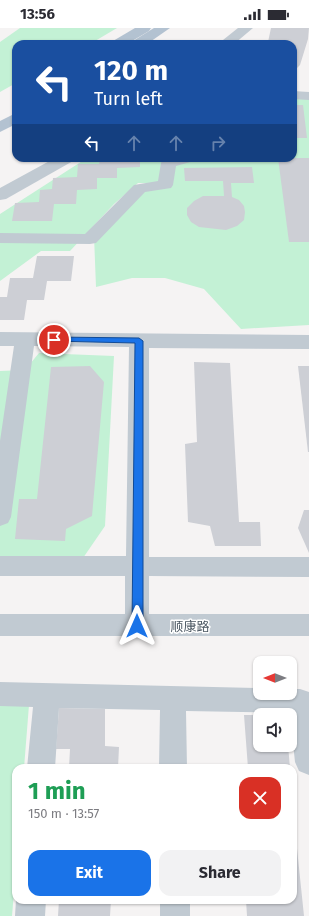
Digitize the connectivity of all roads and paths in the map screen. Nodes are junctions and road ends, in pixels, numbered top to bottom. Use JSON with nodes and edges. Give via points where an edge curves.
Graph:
{"nodes":[{"id":1,"x":144,"y":28,"type":"edge"},
{"id":2,"x":162,"y":28,"type":"edge"},
{"id":3,"x":246,"y":28,"type":"edge"},
{"id":4,"x":124,"y":40,"type":"edge"},
{"id":5,"x":144,"y":40,"type":"edge"},
{"id":6,"x":230,"y":40,"type":"edge"},
{"id":7,"x":297,"y":95,"type":"edge"},
{"id":8,"x":309,"y":96,"type":"edge"},
{"id":9,"x":12,"y":108,"type":"edge"},
{"id":10,"x":0,"y":114,"type":"edge"},
{"id":11,"x":12,"y":120,"type":"edge"},
{"id":12,"x":0,"y":127,"type":"edge"},
{"id":13,"x":60,"y":162,"type":"edge"},
{"id":14,"x":173,"y":162,"type":"edge"},
{"id":15,"x":0,"y":195,"type":"edge"},
{"id":16,"x":0,"y":238,"type":"edge"},
{"id":17,"x":0,"y":339,"type":"edge"},
{"id":18,"x":25,"y":339,"type":"junction"},
{"id":19,"x":139,"y":341,"type":"junction"},
{"id":20,"x":309,"y":342,"type":"edge"},
{"id":21,"x":0,"y":517,"type":"edge"},
{"id":22,"x":0,"y":566,"type":"edge"},
{"id":23,"x":138,"y":566,"type":"junction"},
{"id":24,"x":309,"y":567,"type":"edge"},
{"id":25,"x":0,"y":625,"type":"edge"},
{"id":26,"x":309,"y":625,"type":"edge"},
{"id":27,"x":137,"y":626,"type":"junction"},
{"id":28,"x":0,"y":694,"type":"edge"},
{"id":29,"x":47,"y":695,"type":"junction"},
{"id":30,"x":173,"y":698,"type":"junction"},
{"id":31,"x":309,"y":762,"type":"edge"},
{"id":32,"x":42,"y":764,"type":"edge"},
{"id":33,"x":173,"y":764,"type":"edge"},
{"id":34,"x":31,"y":904,"type":"edge"},
{"id":35,"x":175,"y":904,"type":"edge"},
{"id":36,"x":30,"y":916,"type":"edge"},
{"id":37,"x":175,"y":916,"type":"edge"}],
"edges":[{"from":1,"to":4,"type":"main road"},
{"from":2,"to":5,"type":"main road"},
{"from":3,"to":6,"type":"street"},
{"from":7,"to":8,"type":"street"},
{"from":9,"to":10,"type":"main road"},
{"from":11,"to":12,"type":"main road"},
{"from":13,"to":15,"type":"street"},
{"from":14,"to":16,"type":"street","via":[[169,163],[165,185],[140,188],[90,239]]},
{"from":17,"to":18,"type":"street"},
{"from":18,"to":19,"type":"street"},
{"from":18,"to":21,"type":"street"},
{"from":19,"to":20,"type":"street"},
{"from":19,"to":23,"type":"street"},
{"from":22,"to":23,"type":"street"},
{"from":23,"to":24,"type":"street"},
{"from":23,"to":27,"type":"street"},
{"from":25,"to":27,"type":"street","name":"顺康路"},
{"from":26,"to":27,"type":"street","name":"顺康路"},
{"from":28,"to":29,"type":"street"},
{"from":29,"to":30,"type":"street"},
{"from":29,"to":32,"type":"street"},
{"from":30,"to":31,"type":"street","via":[[300,700]]},
{"from":30,"to":33,"type":"street"},
{"from":34,"to":36,"type":"street"},
{"from":35,"to":37,"type":"street"}]}
